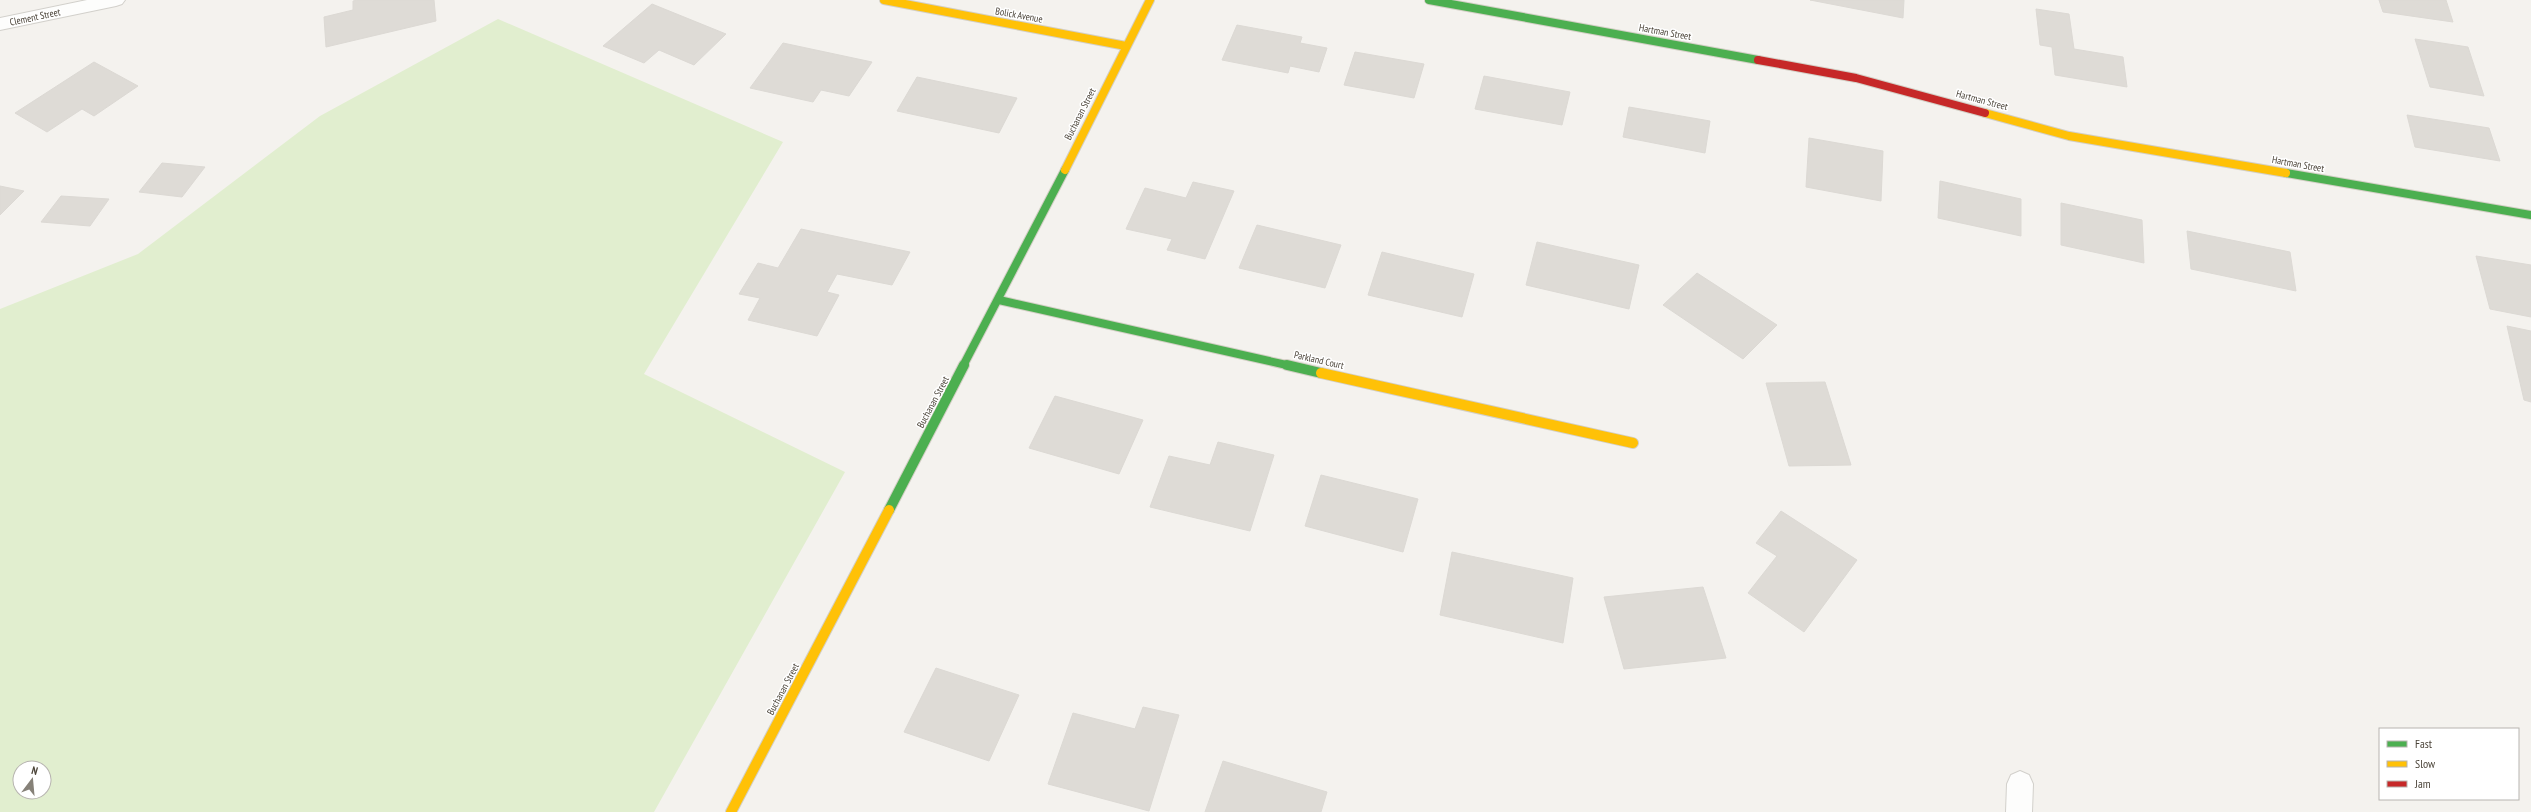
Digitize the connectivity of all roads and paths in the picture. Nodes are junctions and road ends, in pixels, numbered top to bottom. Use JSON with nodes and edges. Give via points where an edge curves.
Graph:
{"nodes":[{"id":1,"x":116,"y":0,"type":"edge"},
{"id":2,"x":884,"y":0,"type":"edge"},
{"id":3,"x":1150,"y":0,"type":"edge"},
{"id":4,"x":1428,"y":0,"type":"edge"},
{"id":5,"x":0,"y":24,"type":"edge"},
{"id":6,"x":1126,"y":46,"type":"junction"},
{"id":7,"x":2531,"y":215,"type":"edge"},
{"id":8,"x":999,"y":300,"type":"junction"},
{"id":9,"x":1633,"y":443,"type":"dead end"},
{"id":10,"x":2020,"y":784,"type":"dead end"},
{"id":11,"x":733,"y":812,"type":"edge"},
{"id":12,"x":2019,"y":812,"type":"edge"}],
"edges":[{"from":1,"to":5,"type":"street","name":"Clement Street"},
{"from":2,"to":6,"type":"street","name":"Bolick Avenue"},
{"from":3,"to":6,"type":"street","name":"Buchanan Street"},
{"from":4,"to":7,"type":"street","name":"Hartman Street","via":[[1856,78],[2069,136]]},
{"from":6,"to":8,"type":"street","name":"Buchanan Street"},
{"from":8,"to":9,"type":"street","name":"Parkland Court"},
{"from":8,"to":11,"type":"street","name":"Buchanan Street"},
{"from":10,"to":12,"type":"street"}]}
